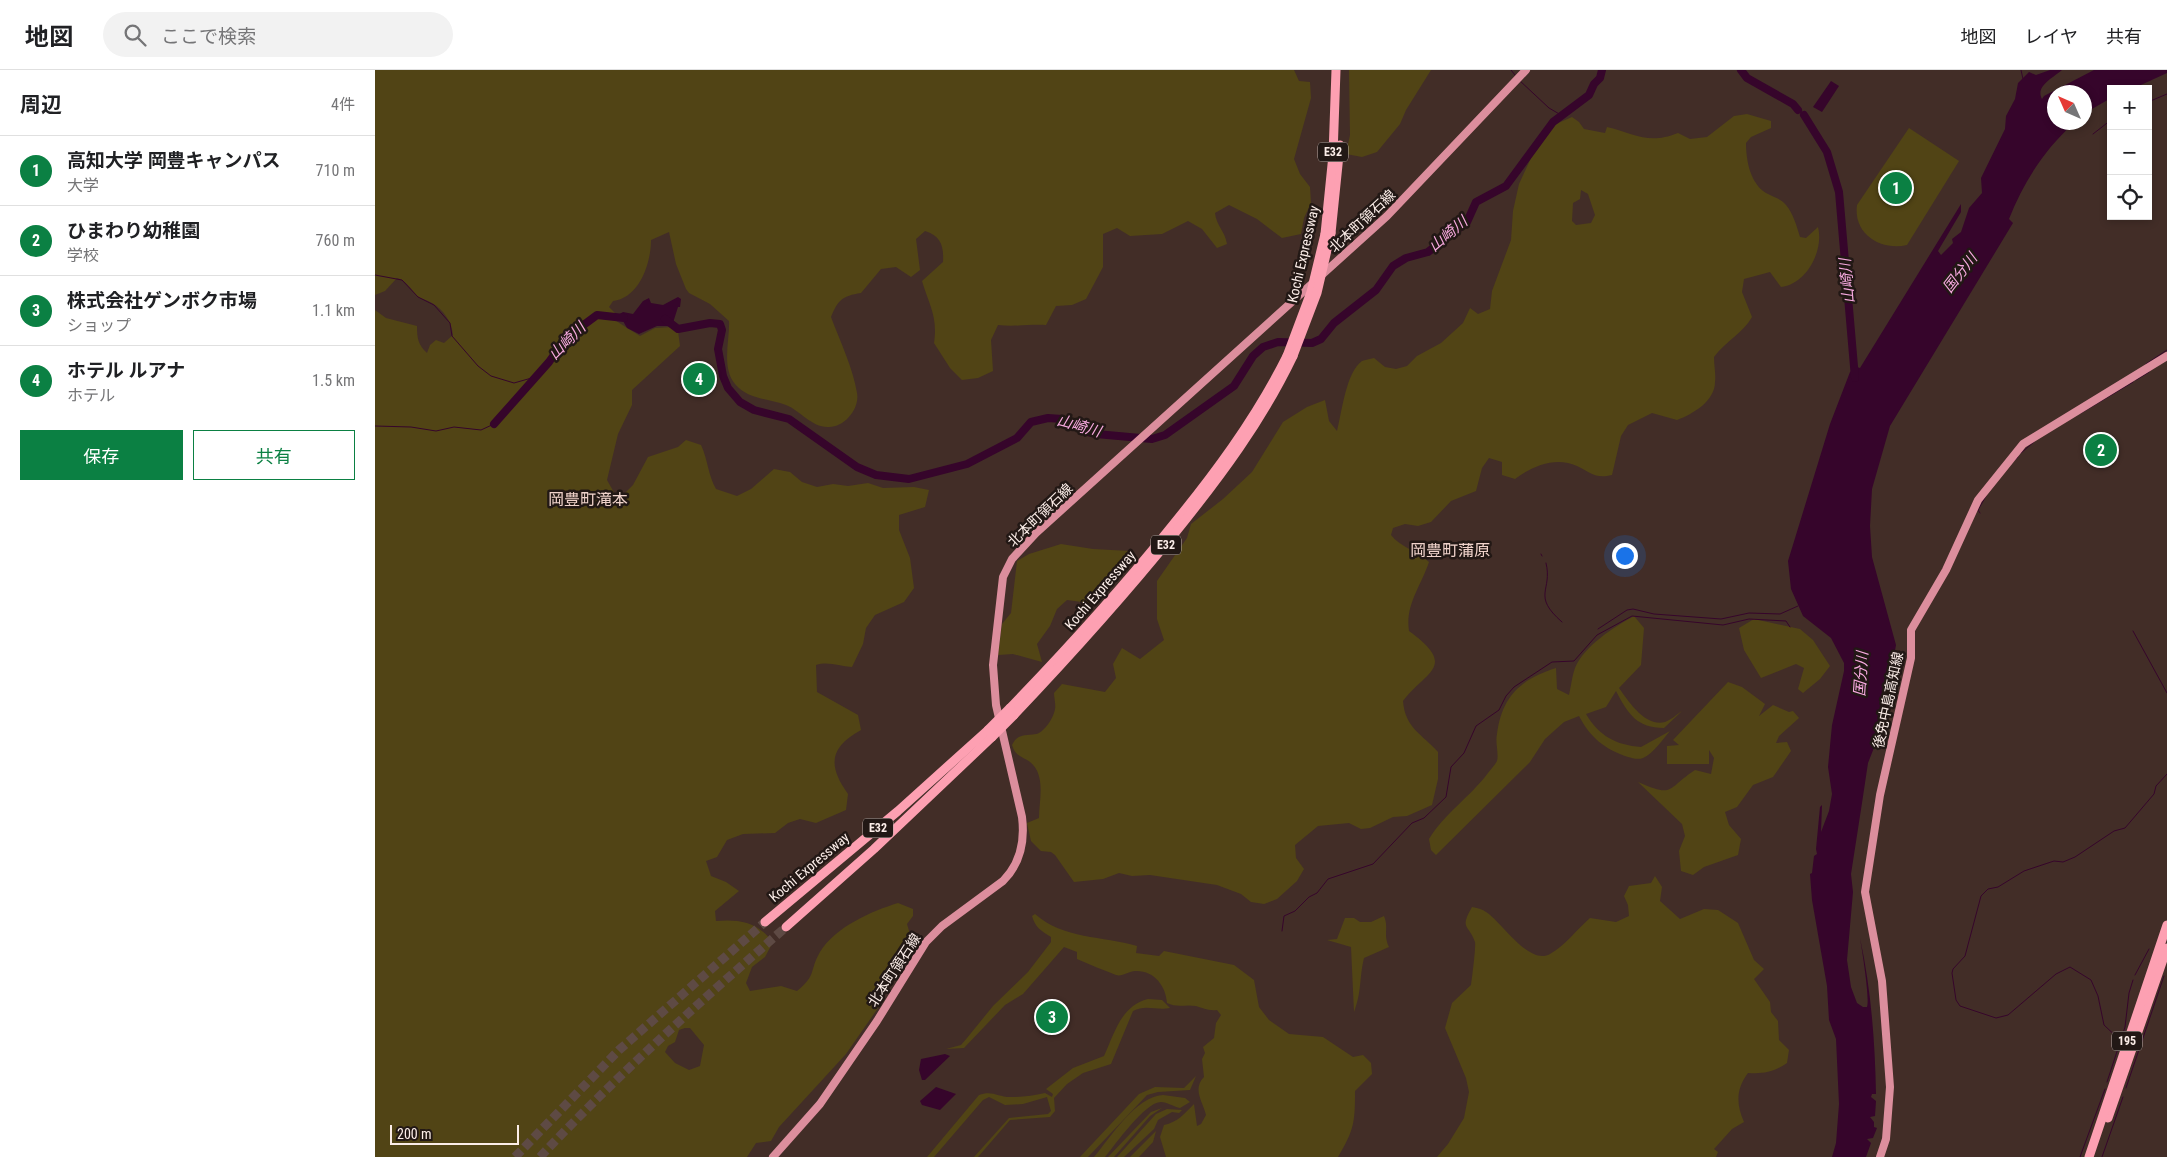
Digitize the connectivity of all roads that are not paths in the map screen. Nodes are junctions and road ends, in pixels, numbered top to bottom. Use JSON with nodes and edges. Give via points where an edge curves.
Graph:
{"nodes":[{"id":1,"x":1335,"y":70,"type":"edge"},
{"id":2,"x":1341,"y":70,"type":"edge"},
{"id":3,"x":1526,"y":70,"type":"edge"},
{"id":4,"x":1328,"y":234,"type":"junction"},
{"id":5,"x":2167,"y":356,"type":"edge"},
{"id":6,"x":990,"y":733,"type":"junction"},
{"id":7,"x":765,"y":922,"type":"tunnel mouth"},
{"id":8,"x":2167,"y":925,"type":"edge"},
{"id":9,"x":786,"y":927,"type":"tunnel mouth"},
{"id":10,"x":2167,"y":948,"type":"edge"},
{"id":11,"x":773,"y":1157,"type":"edge"},
{"id":12,"x":1880,"y":1157,"type":"edge"},
{"id":13,"x":2089,"y":1157,"type":"edge"},
{"id":14,"x":2095,"y":1157,"type":"edge"}],
"edges":[{"from":1,"to":4,"type":"highway","name":"Kochi Expressway","number":"E32"},
{"from":2,"to":4,"type":"highway","name":"Kochi Expressway","number":"E32","via":[[1339,156]]},
{"from":3,"to":11,"type":"main road","name":"北本町領石線","via":[[1387,216],[1023,546],[1007,567],[1003,577],[993,683],[1022,817],[1024,832],[1019,859],[1011,874],[925,942],[877,1021],[820,1104]]},
{"from":4,"to":6,"type":"highway","name":"Kochi Expressway","number":"E32","bridge":true,"via":[[1290,356],[1247,427],[1187,507],[1094,618]]},
{"from":5,"to":12,"type":"main road","name":"後免中島高知線","via":[[2023,444],[1978,500],[1946,570],[1911,630],[1911,658],[1880,795],[1865,892],[1882,981],[1889,1087],[1890,1108]]},
{"from":6,"to":7,"type":"highway","name":"Kochi Expressway","number":"E32"},
{"from":6,"to":9,"type":"highway","name":"Kochi Expressway","number":"E32","via":[[874,848]]},
{"from":8,"to":13,"type":"highway","number":"195"},
{"from":10,"to":14,"type":"highway","number":"195"}]}
